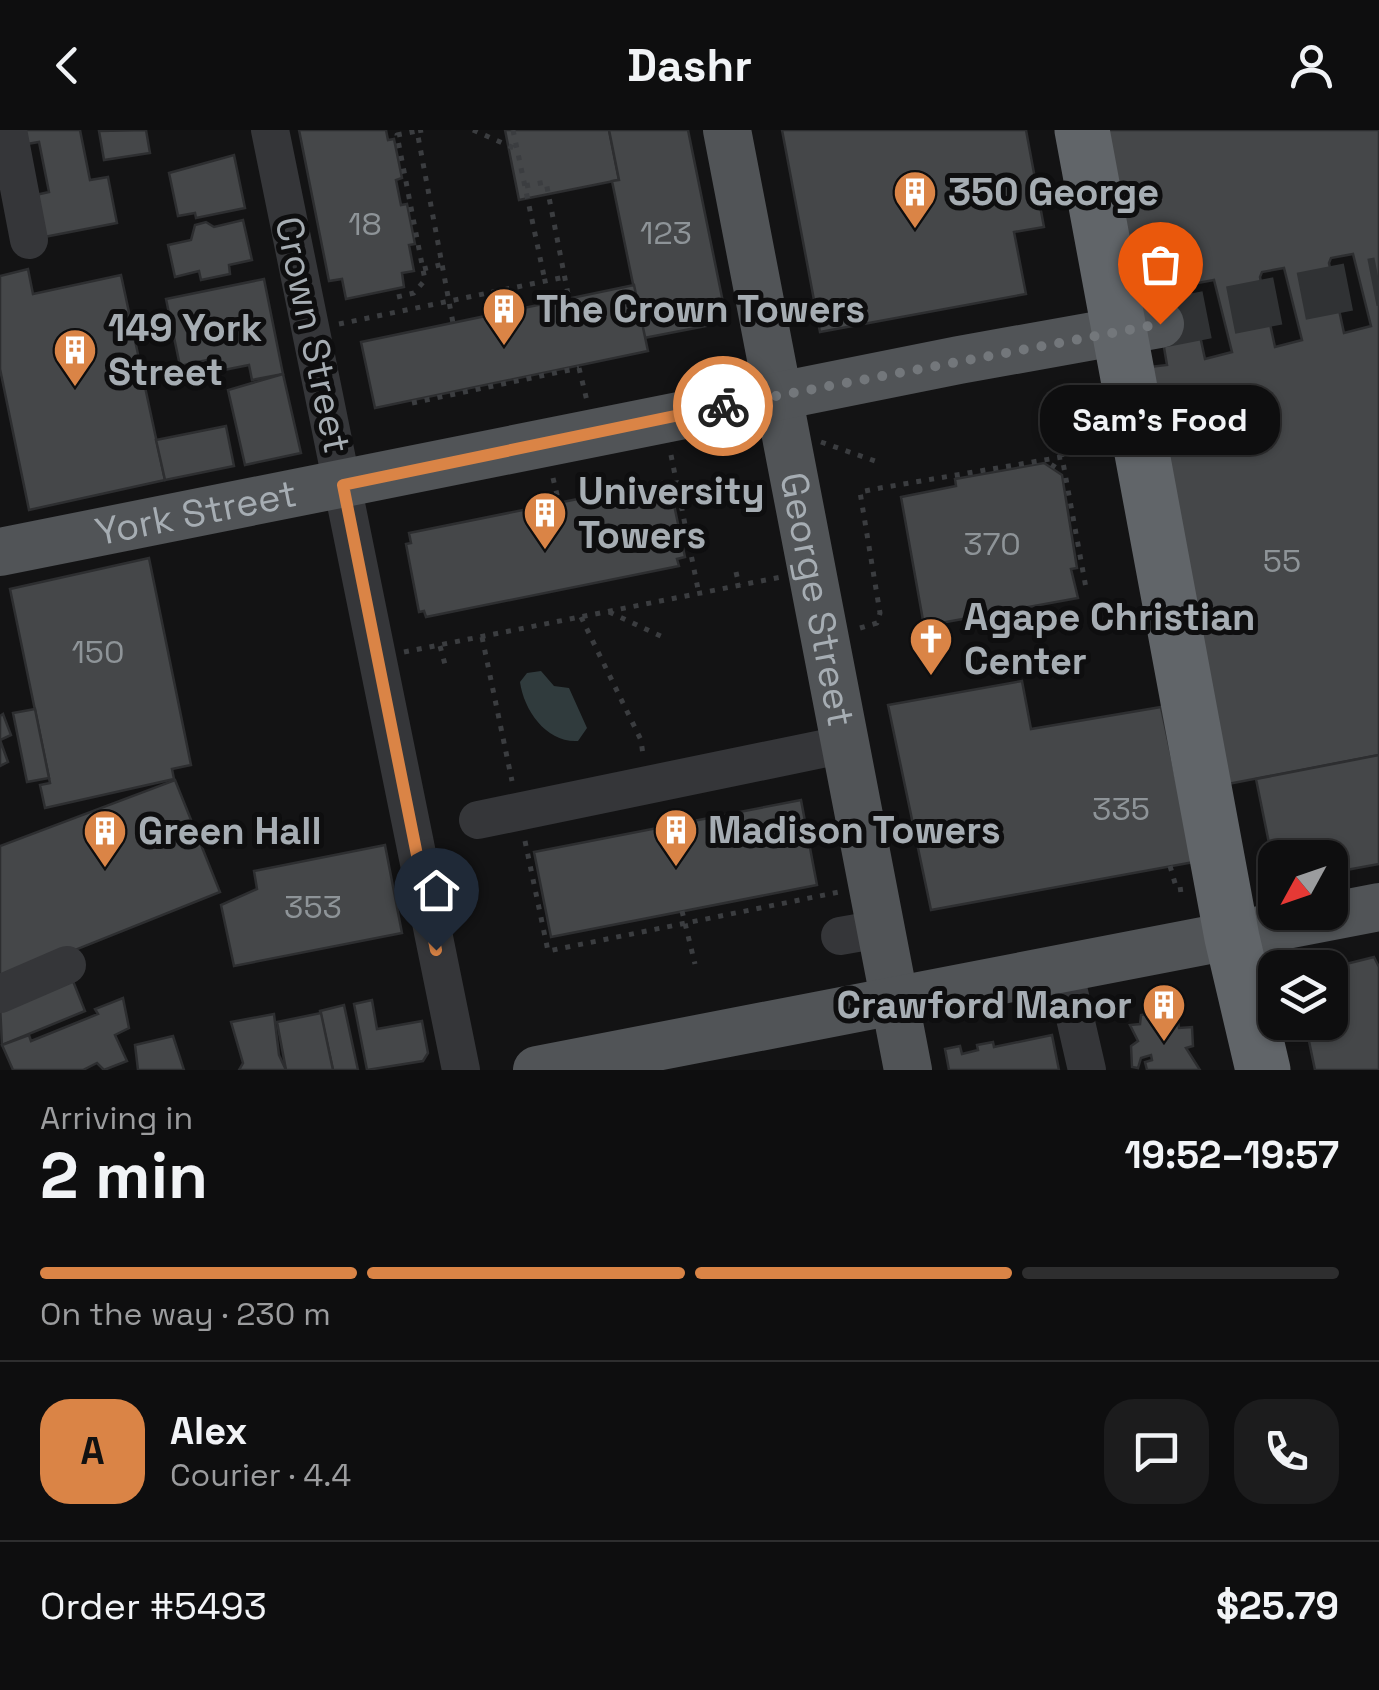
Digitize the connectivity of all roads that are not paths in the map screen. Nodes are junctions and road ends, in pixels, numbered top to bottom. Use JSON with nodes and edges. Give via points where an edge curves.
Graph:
{"nodes":[{"id":1,"x":8,"y":130,"type":"edge"},
{"id":2,"x":270,"y":130,"type":"edge"},
{"id":3,"x":728,"y":130,"type":"edge"},
{"id":4,"x":1085,"y":135,"type":"edge"},
{"id":5,"x":29,"y":240,"type":"dead end"},
{"id":6,"x":1139,"y":328,"type":"junction"},
{"id":7,"x":780,"y":395,"type":"junction"},
{"id":8,"x":343,"y":485,"type":"junction"},
{"id":9,"x":0,"y":552,"type":"edge"},
{"id":10,"x":846,"y":744,"type":"junction"},
{"id":11,"x":478,"y":820,"type":"dead end"},
{"id":12,"x":1379,"y":907,"type":"edge"},
{"id":13,"x":1232,"y":938,"type":"junction"},
{"id":14,"x":67,"y":965,"type":"dead end"},
{"id":15,"x":1064,"y":970,"type":"junction"},
{"id":16,"x":0,"y":994,"type":"edge"},
{"id":17,"x":893,"y":1000,"type":"junction"},
{"id":18,"x":461,"y":1070,"type":"edge"},
{"id":19,"x":537,"y":1070,"type":"edge"},
{"id":20,"x":908,"y":1070,"type":"edge"},
{"id":21,"x":1088,"y":1070,"type":"edge"},
{"id":22,"x":1263,"y":1070,"type":"edge"}],
"edges":[{"from":1,"to":5,"type":"street"},
{"from":2,"to":8,"type":"street","name":"Crown Street"},
{"from":3,"to":7,"type":"main road","name":"George Street"},
{"from":4,"to":6,"type":"highway"},
{"from":6,"to":7,"type":"main road","name":"York Street"},
{"from":6,"to":13,"type":"highway"},
{"from":7,"to":8,"type":"main road","name":"York Street"},
{"from":7,"to":10,"type":"main road","name":"George Street"},
{"from":8,"to":9,"type":"main road","name":"York Street"},
{"from":8,"to":18,"type":"street","name":"Crown Street","via":[[421,953]]},
{"from":10,"to":11,"type":"street"},
{"from":10,"to":17,"type":"main road","name":"George Street","via":[[860,932]]},
{"from":12,"to":13,"type":"main road"},
{"from":13,"to":15,"type":"main road"},
{"from":13,"to":22,"type":"highway"},
{"from":14,"to":16,"type":"street"},
{"from":15,"to":17,"type":"main road"},
{"from":15,"to":21,"type":"street"},
{"from":17,"to":19,"type":"main road"},
{"from":17,"to":20,"type":"main road","name":"George Street"}]}
